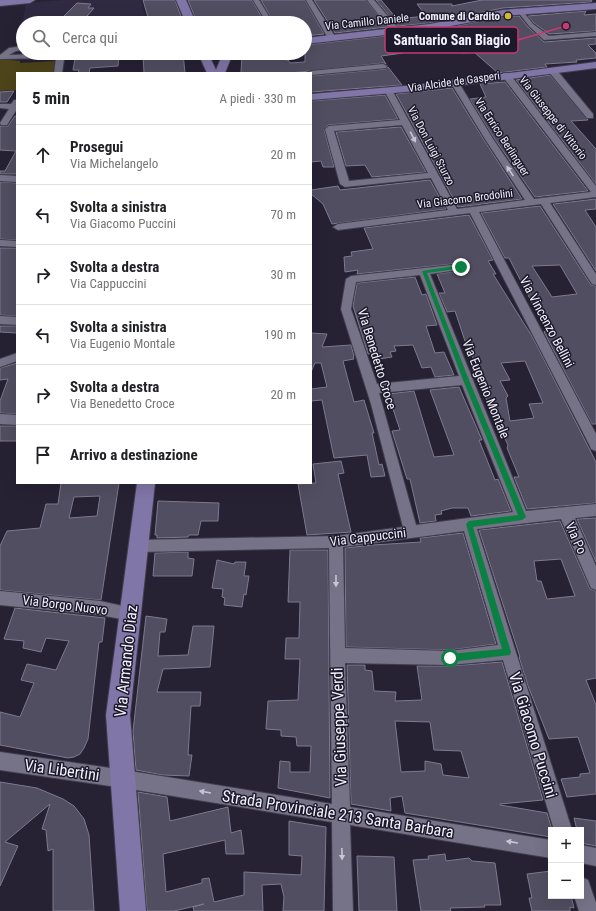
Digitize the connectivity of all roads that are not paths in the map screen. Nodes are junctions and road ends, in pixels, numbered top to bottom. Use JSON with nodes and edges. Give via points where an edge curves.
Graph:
{"nodes":[{"id":1,"x":30,"y":0,"type":"edge"},
{"id":2,"x":181,"y":0,"type":"edge"},
{"id":3,"x":256,"y":0,"type":"edge"},
{"id":4,"x":309,"y":0,"type":"edge"},
{"id":5,"x":370,"y":0,"type":"edge"},
{"id":6,"x":0,"y":3,"type":"edge"},
{"id":7,"x":493,"y":4,"type":"dead end"},
{"id":8,"x":596,"y":6,"type":"edge"},
{"id":9,"x":521,"y":12,"type":"junction"},
{"id":10,"x":503,"y":13,"type":"junction"},
{"id":11,"x":188,"y":16,"type":"edge"},
{"id":12,"x":266,"y":16,"type":"edge"},
{"id":13,"x":396,"y":31,"type":"junction"},
{"id":14,"x":596,"y":34,"type":"edge"},
{"id":15,"x":332,"y":38,"type":"junction"},
{"id":16,"x":312,"y":40,"type":"edge"},
{"id":17,"x":16,"y":48,"type":"edge"},
{"id":18,"x":16,"y":56,"type":"edge"},
{"id":19,"x":1,"y":57,"type":"edge"},
{"id":20,"x":60,"y":60,"type":"edge"},
{"id":21,"x":225,"y":60,"type":"edge"},
{"id":22,"x":596,"y":65,"type":"edge"},
{"id":23,"x":382,"y":66,"type":"dead end"},
{"id":24,"x":210,"y":69,"type":"edge"},
{"id":25,"x":221,"y":70,"type":"edge"},
{"id":26,"x":552,"y":70,"type":"junction"},
{"id":27,"x":58,"y":72,"type":"edge"},
{"id":28,"x":312,"y":73,"type":"edge"},
{"id":29,"x":506,"y":75,"type":"junction"},
{"id":30,"x":455,"y":82,"type":"junction"},
{"id":31,"x":388,"y":90,"type":"junction"},
{"id":32,"x":312,"y":97,"type":"edge"},
{"id":33,"x":16,"y":105,"type":"edge"},
{"id":34,"x":0,"y":106,"type":"edge"},
{"id":35,"x":590,"y":116,"type":"dead end"},
{"id":36,"x":405,"y":122,"type":"junction"},
{"id":37,"x":2,"y":123,"type":"edge"},
{"id":38,"x":16,"y":123,"type":"edge"},
{"id":39,"x":433,"y":175,"type":"junction"},
{"id":40,"x":0,"y":178,"type":"edge"},
{"id":41,"x":16,"y":179,"type":"edge"},
{"id":42,"x":596,"y":193,"type":"edge"},
{"id":43,"x":545,"y":202,"type":"junction"},
{"id":44,"x":532,"y":203,"type":"junction"},
{"id":45,"x":473,"y":210,"type":"junction"},
{"id":46,"x":454,"y":213,"type":"junction"},
{"id":47,"x":338,"y":227,"type":"dead end"},
{"id":48,"x":0,"y":243,"type":"edge"},
{"id":49,"x":16,"y":244,"type":"edge"},
{"id":50,"x":461,"y":267,"type":"dead end"},
{"id":51,"x":424,"y":271,"type":"junction"},
{"id":52,"x":596,"y":282,"type":"edge"},
{"id":53,"x":0,"y":320,"type":"edge"},
{"id":54,"x":16,"y":321,"type":"edge"},
{"id":55,"x":16,"y":357,"type":"edge"},
{"id":56,"x":0,"y":363,"type":"edge"},
{"id":57,"x":466,"y":380,"type":"junction"},
{"id":58,"x":372,"y":389,"type":"junction"},
{"id":59,"x":0,"y":419,"type":"edge"},
{"id":60,"x":16,"y":420,"type":"edge"},
{"id":61,"x":596,"y":446,"type":"edge"},
{"id":62,"x":146,"y":484,"type":"edge"},
{"id":63,"x":596,"y":510,"type":"edge"},
{"id":64,"x":566,"y":514,"type":"junction"},
{"id":65,"x":522,"y":517,"type":"junction"},
{"id":66,"x":469,"y":524,"type":"junction"},
{"id":67,"x":411,"y":531,"type":"junction"},
{"id":68,"x":336,"y":542,"type":"junction"},
{"id":69,"x":139,"y":546,"type":"junction"},
{"id":70,"x":596,"y":584,"type":"edge"},
{"id":71,"x":0,"y":598,"type":"edge"},
{"id":72,"x":131,"y":614,"type":"junction"},
{"id":73,"x":507,"y":652,"type":"junction"},
{"id":74,"x":337,"y":654,"type":"junction"},
{"id":75,"x":0,"y":761,"type":"edge"},
{"id":76,"x":124,"y":778,"type":"junction"},
{"id":77,"x":342,"y":815,"type":"junction"},
{"id":78,"x":562,"y":827,"type":"edge"},
{"id":79,"x":548,"y":848,"type":"edge"},
{"id":80,"x":584,"y":855,"type":"edge"},
{"id":81,"x":596,"y":857,"type":"edge"},
{"id":82,"x":584,"y":895,"type":"edge"},
{"id":83,"x":133,"y":911,"type":"edge"},
{"id":84,"x":343,"y":911,"type":"edge"},
{"id":85,"x":589,"y":911,"type":"edge"}],
"edges":[{"from":1,"to":6,"type":"street"},
{"from":2,"to":11,"type":"street"},
{"from":3,"to":12,"type":"street"},
{"from":4,"to":15,"type":"street"},
{"from":5,"to":13,"type":"street"},
{"from":7,"to":10,"type":"street"},
{"from":8,"to":9,"type":"street","name":"Via Camillo Daniele"},
{"from":9,"to":10,"type":"street","name":"Via Camillo Daniele"},
{"from":9,"to":14,"type":"street","via":[[531,25],[547,38]]},
{"from":10,"to":13,"type":"street","name":"Via Camillo Daniele"},
{"from":13,"to":15,"type":"street","name":"Via Camillo Daniele"},
{"from":15,"to":16,"type":"street","name":"Via Camillo Daniele"},
{"from":17,"to":19,"type":"street"},
{"from":18,"to":19,"type":"street"},
{"from":20,"to":27,"type":"street"},
{"from":21,"to":25,"type":"street"},
{"from":22,"to":26,"type":"street","name":"Via Alcide de Gasperi"},
{"from":23,"to":28,"type":"street"},
{"from":24,"to":25,"type":"street"},
{"from":26,"to":29,"type":"street","name":"Via Alcide de Gasperi"},
{"from":26,"to":35,"type":"street"},
{"from":29,"to":30,"type":"street","name":"Via Alcide de Gasperi"},
{"from":29,"to":42,"type":"street","name":"Via Giuseppe di Vittorio"},
{"from":30,"to":31,"type":"street","name":"Via Alcide de Gasperi"},
{"from":44,"to":30,"type":"street","name":"Via Enrico Berlinguer","one_way":true},
{"from":31,"to":32,"type":"street","name":"Via Alcide de Gasperi"},
{"from":31,"to":36,"type":"street","name":"Via Don Luigi Sturzo"},
{"from":33,"to":34,"type":"street"},
{"from":33,"to":37,"type":"street"},
{"from":36,"to":39,"type":"street","name":"Via Don Luigi Sturzo","one_way":true},
{"from":36,"to":39,"type":"street","via":[[329,129],[345,184]]},
{"from":37,"to":38,"type":"street"},
{"from":39,"to":46,"type":"street","name":"Via Don Luigi Sturzo"},
{"from":40,"to":41,"type":"street"},
{"from":42,"to":43,"type":"street","name":"Via Giacomo Brodolini"},
{"from":43,"to":44,"type":"street","name":"Via Giacomo Brodolini"},
{"from":43,"to":52,"type":"street"},
{"from":44,"to":45,"type":"street","name":"Via Giacomo Brodolini"},
{"from":45,"to":46,"type":"street","name":"Via Giacomo Brodolini"},
{"from":45,"to":61,"type":"street","name":"Via Vincenzo Bellini"},
{"from":46,"to":47,"type":"street","name":"Via Giacomo Brodolini"},
{"from":48,"to":49,"type":"street"},
{"from":50,"to":51,"type":"street","name":"Via Benedetto Croce"},
{"from":51,"to":57,"type":"street","name":"Via Eugenio Montale"},
{"from":51,"to":58,"type":"street","name":"Via Benedetto Croce","via":[[351,279],[346,309]]},
{"from":53,"to":54,"type":"street"},
{"from":55,"to":56,"type":"street"},
{"from":57,"to":58,"type":"street"},
{"from":57,"to":65,"type":"street","name":"Via Eugenio Montale"},
{"from":58,"to":67,"type":"street","name":"Via Benedetto Croce"},
{"from":59,"to":60,"type":"street"},
{"from":62,"to":69,"type":"street","name":"Via Armando Diaz"},
{"from":63,"to":64,"type":"street","name":"Via Cappuccini"},
{"from":64,"to":65,"type":"street","name":"Via Cappuccini"},
{"from":64,"to":70,"type":"street","name":"Via Po"},
{"from":65,"to":66,"type":"street","name":"Via Cappuccini"},
{"from":66,"to":67,"type":"street","name":"Via Cappuccini"},
{"from":66,"to":73,"type":"street","name":"Via Giacomo Puccini"},
{"from":67,"to":68,"type":"street","name":"Via Cappuccini"},
{"from":68,"to":69,"type":"street","name":"Via Cappuccini"},
{"from":68,"to":74,"type":"street","name":"Via Giuseppe Verdi","one_way":true},
{"from":69,"to":72,"type":"street","name":"Via Armando Diaz"},
{"from":71,"to":72,"type":"street","name":"Via Borgo Nuovo","via":[[100,608]]},
{"from":72,"to":76,"type":"street","name":"Via Armando Diaz","via":[[118,715]]},
{"from":73,"to":74,"type":"street","via":[[450,658]]},
{"from":73,"to":78,"type":"street","name":"Via Giacomo Puccini"},
{"from":74,"to":77,"type":"street","name":"Via Giuseppe Verdi"},
{"from":75,"to":76,"type":"street","name":"Via Libertini"},
{"from":77,"to":76,"type":"street","name":"Strada Provinciale 213 Santa Barbara","one_way":true},
{"from":76,"to":83,"type":"street","name":"Via Armando Diaz"},
{"from":79,"to":77,"type":"street","name":"Strada Provinciale 213 Santa Barbara","one_way":true},
{"from":77,"to":84,"type":"street","name":"Via Giuseppe Verdi","one_way":true},
{"from":80,"to":81,"type":"street"},
{"from":82,"to":85,"type":"street"}]}
